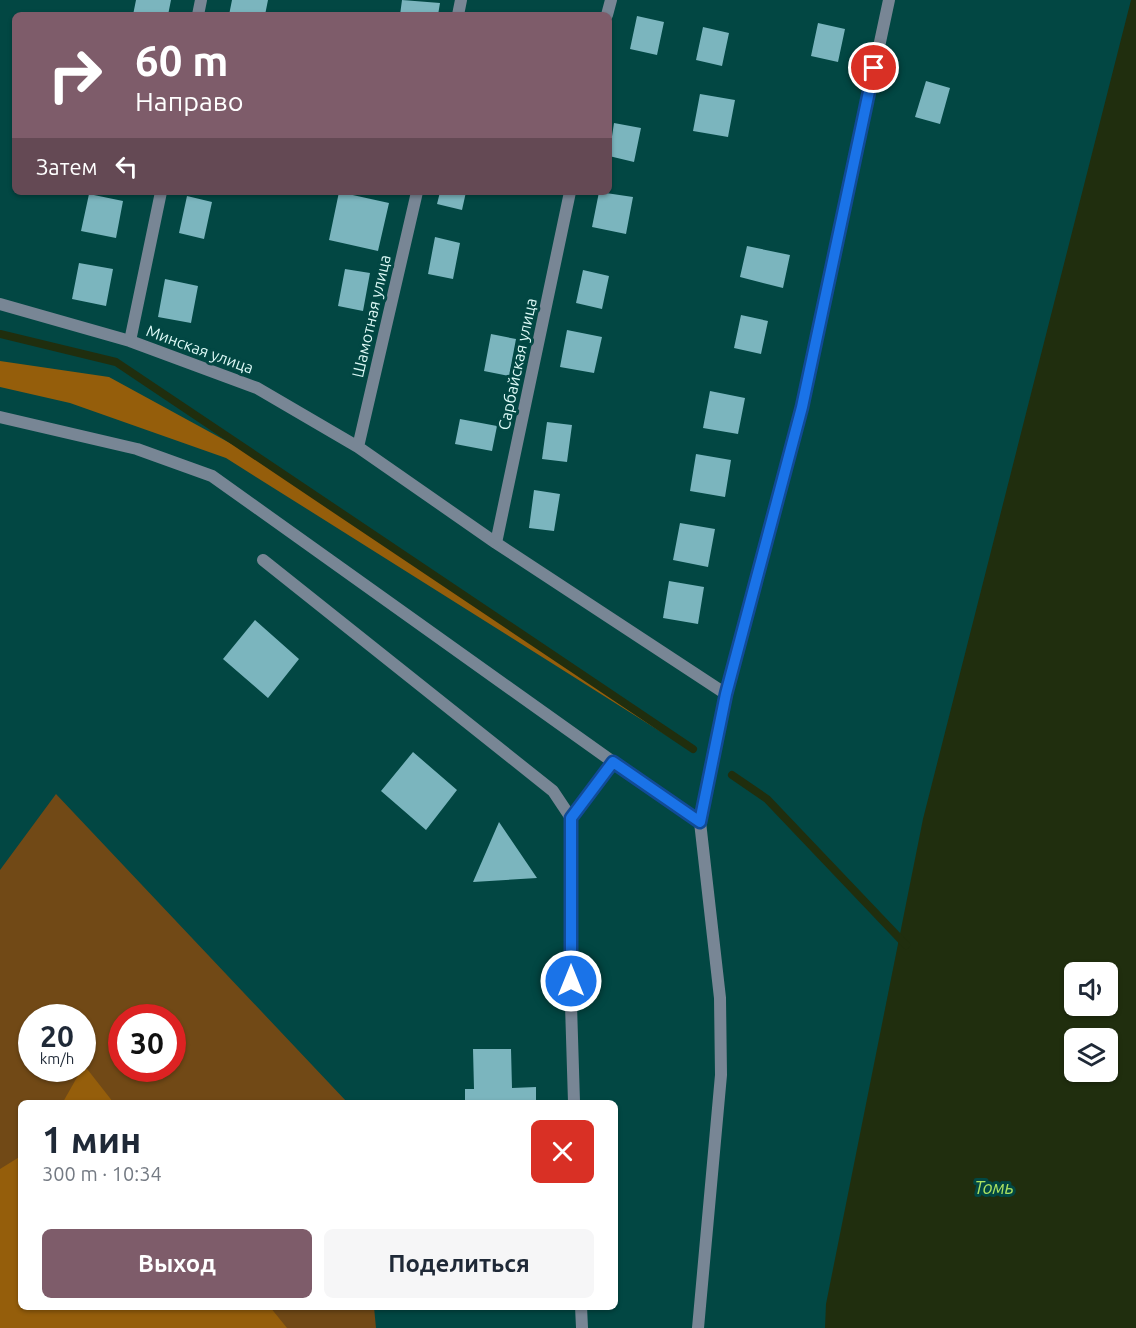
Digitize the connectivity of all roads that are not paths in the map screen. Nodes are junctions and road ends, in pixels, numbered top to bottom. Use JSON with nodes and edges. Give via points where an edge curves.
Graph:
{"nodes":[{"id":1,"x":889,"y":0,"type":"edge"},
{"id":2,"x":160,"y":195,"type":"edge"},
{"id":3,"x":416,"y":195,"type":"edge"},
{"id":4,"x":569,"y":195,"type":"edge"},
{"id":5,"x":0,"y":304,"type":"edge"},
{"id":6,"x":130,"y":341,"type":"junction"},
{"id":7,"x":0,"y":417,"type":"edge"},
{"id":8,"x":358,"y":447,"type":"junction"},
{"id":9,"x":496,"y":543,"type":"junction"},
{"id":10,"x":263,"y":560,"type":"dead end"},
{"id":11,"x":726,"y":694,"type":"junction"},
{"id":12,"x":613,"y":762,"type":"junction"},
{"id":13,"x":571,"y":818,"type":"junction"},
{"id":14,"x":700,"y":822,"type":"junction"},
{"id":15,"x":574,"y":1100,"type":"edge"},
{"id":16,"x":581,"y":1310,"type":"edge"},
{"id":17,"x":582,"y":1328,"type":"edge"},
{"id":18,"x":698,"y":1328,"type":"edge"}],
"edges":[{"from":1,"to":11,"type":"street","via":[[802,407]]},
{"from":2,"to":6,"type":"street","name":"Минская улица"},
{"from":3,"to":8,"type":"street","name":"Шамотная улица"},
{"from":4,"to":9,"type":"street","name":"Сарбайская улица"},
{"from":5,"to":6,"type":"street"},
{"from":6,"to":8,"type":"street","name":"Минская улица","via":[[257,388]]},
{"from":7,"to":12,"type":"street","via":[[137,448],[212,476]]},
{"from":8,"to":9,"type":"street","name":"Минская улица"},
{"from":9,"to":11,"type":"street","name":"Минская улица"},
{"from":10,"to":13,"type":"street","via":[[553,791]]},
{"from":11,"to":14,"type":"street"},
{"from":12,"to":13,"type":"street"},
{"from":12,"to":14,"type":"street"},
{"from":13,"to":15,"type":"street"},
{"from":14,"to":18,"type":"street","via":[[720,998],[721,1074]]},
{"from":16,"to":17,"type":"street"}]}
